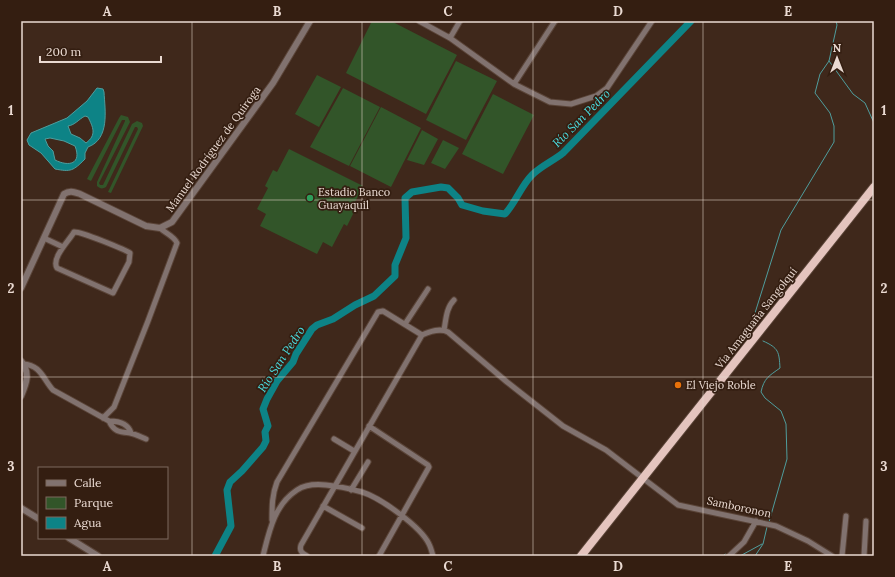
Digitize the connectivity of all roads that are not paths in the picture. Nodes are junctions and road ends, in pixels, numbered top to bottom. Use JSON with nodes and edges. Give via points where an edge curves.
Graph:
{"nodes":[{"id":1,"x":310,"y":21,"type":"edge"},
{"id":2,"x":419,"y":21,"type":"edge"},
{"id":3,"x":460,"y":21,"type":"edge"},
{"id":4,"x":555,"y":21,"type":"edge"},
{"id":5,"x":649,"y":22,"type":"edge"},
{"id":6,"x":450,"y":38,"type":"junction"},
{"id":7,"x":514,"y":84,"type":"junction"},
{"id":8,"x":874,"y":187,"type":"edge"},
{"id":9,"x":160,"y":228,"type":"junction"},
{"id":10,"x":44,"y":238,"type":"junction"},
{"id":11,"x":63,"y":247,"type":"junction"},
{"id":12,"x":21,"y":288,"type":"edge"},
{"id":13,"x":428,"y":290,"type":"dead end"},
{"id":14,"x":454,"y":300,"type":"dead end"},
{"id":15,"x":405,"y":324,"type":"junction"},
{"id":16,"x":444,"y":330,"type":"junction"},
{"id":17,"x":422,"y":335,"type":"junction"},
{"id":18,"x":22,"y":362,"type":"edge"},
{"id":19,"x":21,"y":396,"type":"edge"},
{"id":20,"x":103,"y":418,"type":"junction"},
{"id":21,"x":109,"y":421,"type":"junction"},
{"id":22,"x":369,"y":426,"type":"junction"},
{"id":23,"x":131,"y":433,"type":"junction"},
{"id":24,"x":146,"y":439,"type":"dead end"},
{"id":25,"x":334,"y":439,"type":"dead end"},
{"id":26,"x":354,"y":451,"type":"junction"},
{"id":27,"x":368,"y":462,"type":"dead end"},
{"id":28,"x":644,"y":478,"type":"junction"},
{"id":29,"x":334,"y":486,"type":"junction"},
{"id":30,"x":351,"y":490,"type":"junction"},
{"id":31,"x":323,"y":506,"type":"junction"},
{"id":32,"x":21,"y":508,"type":"edge"},
{"id":33,"x":402,"y":516,"type":"junction"},
{"id":34,"x":846,"y":516,"type":"dead end"},
{"id":35,"x":38,"y":518,"type":"edge"},
{"id":36,"x":272,"y":520,"type":"junction"},
{"id":37,"x":758,"y":521,"type":"junction"},
{"id":38,"x":866,"y":521,"type":"dead end"},
{"id":39,"x":362,"y":528,"type":"dead end"},
{"id":40,"x":71,"y":539,"type":"edge"},
{"id":41,"x":98,"y":556,"type":"edge"},
{"id":42,"x":263,"y":556,"type":"edge"},
{"id":43,"x":307,"y":556,"type":"edge"},
{"id":44,"x":378,"y":556,"type":"edge"},
{"id":45,"x":433,"y":556,"type":"edge"},
{"id":46,"x":581,"y":556,"type":"edge"},
{"id":47,"x":729,"y":556,"type":"edge"},
{"id":48,"x":832,"y":556,"type":"edge"},
{"id":49,"x":842,"y":556,"type":"edge"},
{"id":50,"x":864,"y":556,"type":"edge"}],
"edges":[{"from":1,"to":9,"type":"street","name":"Manuel Rodríguez de Quiroga","via":[[273,82],[195,191],[172,222]]},
{"from":2,"to":6,"type":"street"},
{"from":3,"to":6,"type":"street"},
{"from":4,"to":7,"type":"street"},
{"from":5,"to":7,"type":"street","via":[[607,88],[596,96],[571,104],[550,102]]},
{"from":6,"to":7,"type":"street"},
{"from":8,"to":28,"type":"highway","name":"Vía Amaguaña Sangolquí"},
{"from":9,"to":10,"type":"street","via":[[146,226],[70,191],[64,194]]},
{"from":9,"to":20,"type":"street","via":[[177,243],[114,407]]},
{"from":10,"to":11,"type":"street"},
{"from":10,"to":12,"type":"street"},
{"from":11,"to":11,"type":"street","via":[[76,231],[129,252],[131,256],[114,292],[111,293],[58,268],[56,261]]},
{"from":13,"to":15,"type":"street"},
{"from":14,"to":16,"type":"street","via":[[447,310]]},
{"from":15,"to":17,"type":"street"},
{"from":15,"to":36,"type":"street","via":[[383,311],[378,312],[277,482],[272,502]]},
{"from":16,"to":17,"type":"street"},
{"from":16,"to":28,"type":"street","name":"Samboronon","via":[[563,426],[606,450]]},
{"from":17,"to":22,"type":"street"},
{"from":18,"to":19,"type":"street","via":[[27,379]]},
{"from":18,"to":20,"type":"street","via":[[38,369],[53,390]]},
{"from":20,"to":21,"type":"street"},
{"from":21,"to":23,"type":"street","via":[[115,429],[125,434]]},
{"from":21,"to":23,"type":"street","via":[[125,424]]},
{"from":22,"to":26,"type":"street"},
{"from":22,"to":33,"type":"street","via":[[429,467]]},
{"from":23,"to":24,"type":"street"},
{"from":25,"to":26,"type":"street"},
{"from":26,"to":29,"type":"street"},
{"from":27,"to":30,"type":"street"},
{"from":28,"to":37,"type":"street","name":"Samboronon","via":[[678,505]]},
{"from":28,"to":46,"type":"highway","name":"Vía Amaguaña Sangolquí"},
{"from":29,"to":30,"type":"street"},
{"from":29,"to":31,"type":"street"},
{"from":29,"to":36,"type":"street","via":[[305,485],[284,502]]},
{"from":30,"to":33,"type":"street","via":[[377,499]]},
{"from":31,"to":39,"type":"street"},
{"from":31,"to":43,"type":"street","via":[[301,545],[301,552]]},
{"from":32,"to":35,"type":"street"},
{"from":33,"to":44,"type":"street"},
{"from":33,"to":45,"type":"street","via":[[426,539]]},
{"from":34,"to":49,"type":"street"},
{"from":36,"to":42,"type":"street"},
{"from":37,"to":47,"type":"street","via":[[744,542]]},
{"from":37,"to":48,"type":"street","name":"Samboronon","via":[[776,526],[808,541]]},
{"from":38,"to":50,"type":"street"},
{"from":40,"to":41,"type":"street"}]}
